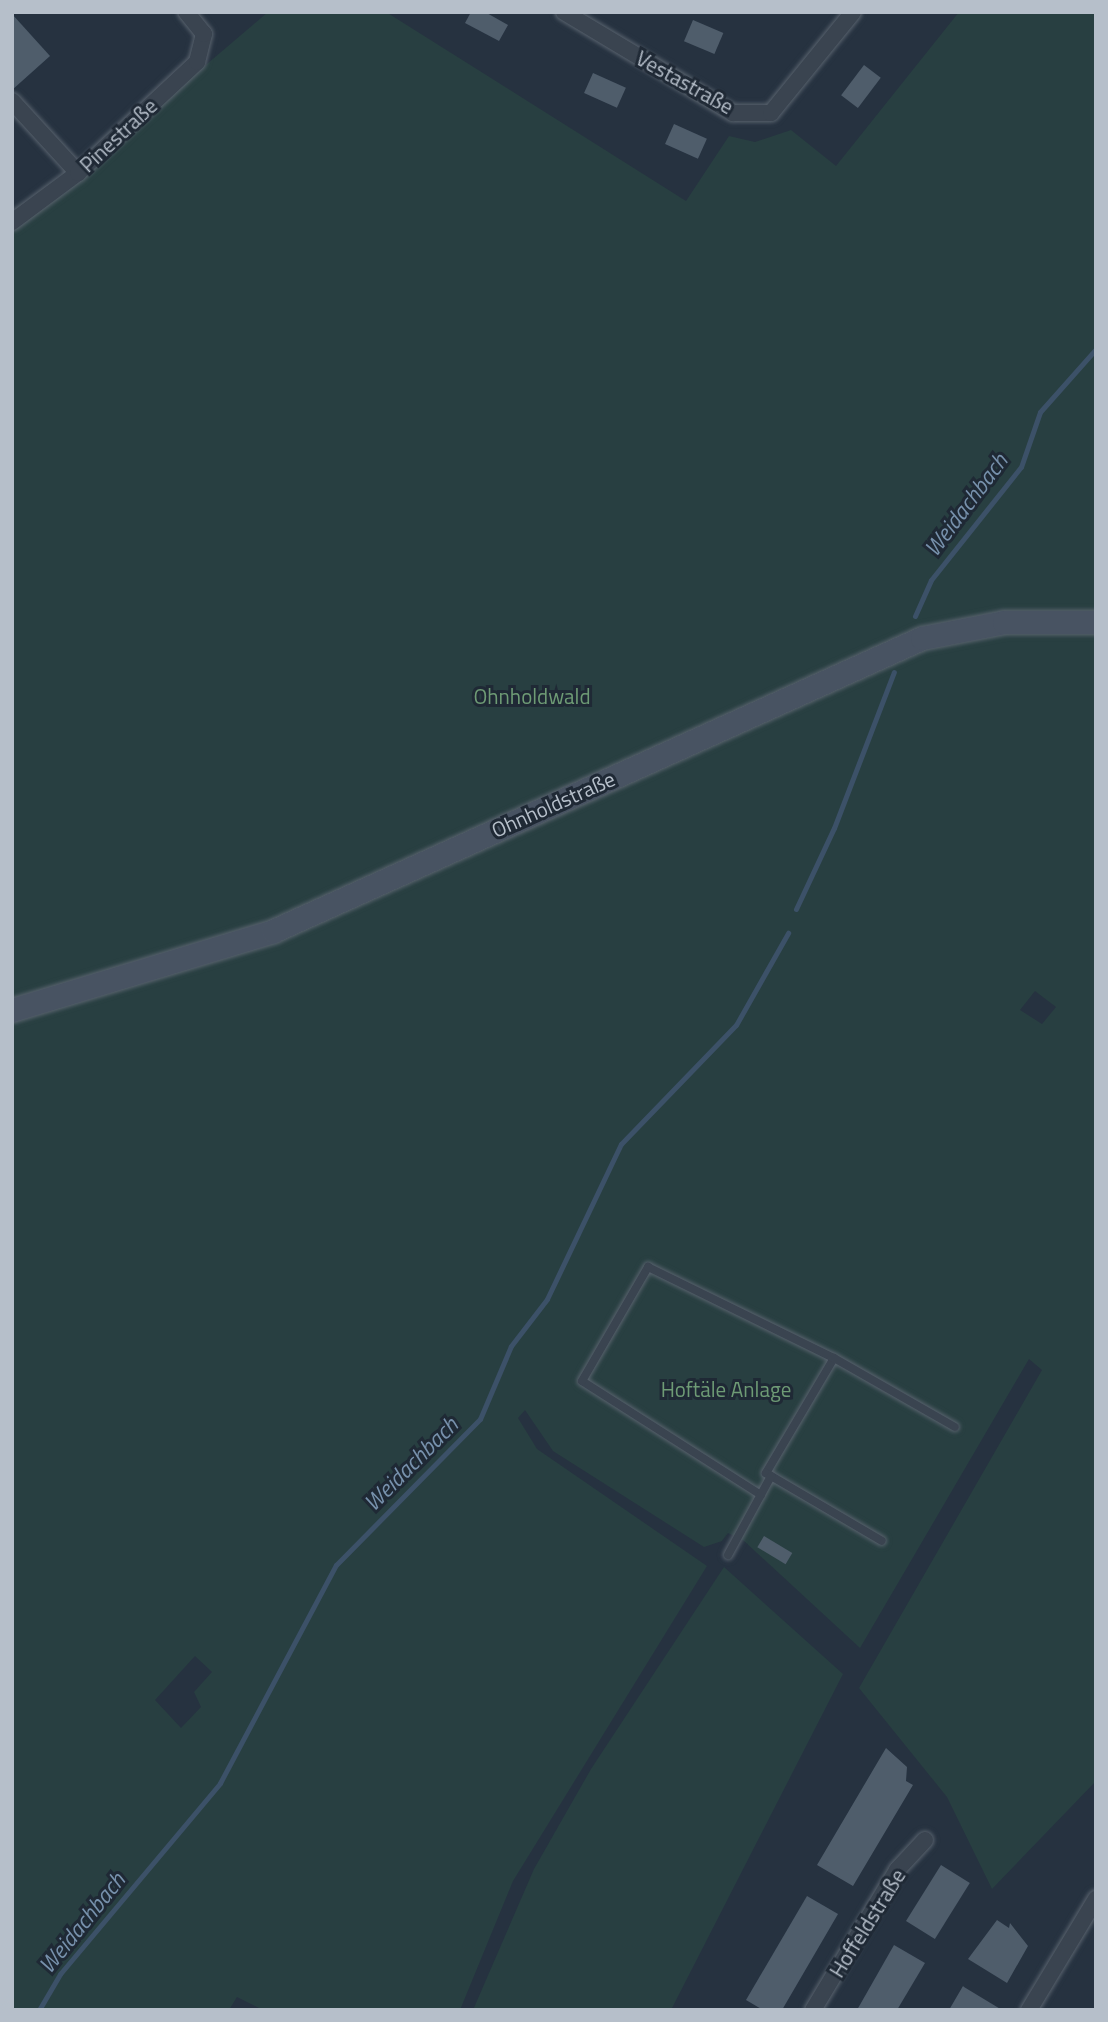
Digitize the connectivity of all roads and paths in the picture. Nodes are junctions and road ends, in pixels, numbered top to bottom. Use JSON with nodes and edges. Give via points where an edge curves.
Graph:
{"nodes":[{"id":1,"x":186,"y":12,"type":"edge"},
{"id":2,"x":564,"y":12,"type":"edge"},
{"id":3,"x":847,"y":15,"type":"edge"},
{"id":4,"x":12,"y":101,"type":"edge"},
{"id":5,"x":78,"y":173,"type":"junction"},
{"id":6,"x":12,"y":222,"type":"edge"},
{"id":7,"x":1096,"y":622,"type":"edge"},
{"id":8,"x":12,"y":1010,"type":"edge"},
{"id":9,"x":834,"y":1358,"type":"junction"},
{"id":10,"x":955,"y":1427,"type":"dead end"},
{"id":11,"x":771,"y":1476,"type":"junction"},
{"id":12,"x":761,"y":1495,"type":"junction"},
{"id":13,"x":882,"y":1541,"type":"dead end"},
{"id":14,"x":728,"y":1555,"type":"dead end"},
{"id":15,"x":925,"y":1840,"type":"dead end"},
{"id":16,"x":1096,"y":1899,"type":"edge"},
{"id":17,"x":813,"y":2010,"type":"edge"},
{"id":18,"x":1029,"y":2010,"type":"edge"}],
"edges":[{"from":1,"to":5,"type":"street","name":"Pinestraße","via":[[204,33],[197,62]]},
{"from":2,"to":3,"type":"street","name":"Vestastraße","via":[[733,113],[771,113]]},
{"from":4,"to":5,"type":"street"},
{"from":5,"to":6,"type":"street","name":"Pinestraße"},
{"from":7,"to":8,"type":"main road","name":"Ohnholdstraße","via":[[1004,622],[922,638],[273,931]]},
{"from":9,"to":10,"type":"lane"},
{"from":9,"to":11,"type":"lane","via":[[766,1473]]},
{"from":9,"to":12,"type":"lane","via":[[648,1267],[582,1381]]},
{"from":11,"to":12,"type":"lane"},
{"from":11,"to":13,"type":"lane"},
{"from":12,"to":14,"type":"lane"},
{"from":15,"to":17,"type":"street","name":"Hoffeldstraße","via":[[897,1870]]},
{"from":16,"to":18,"type":"street"}]}
